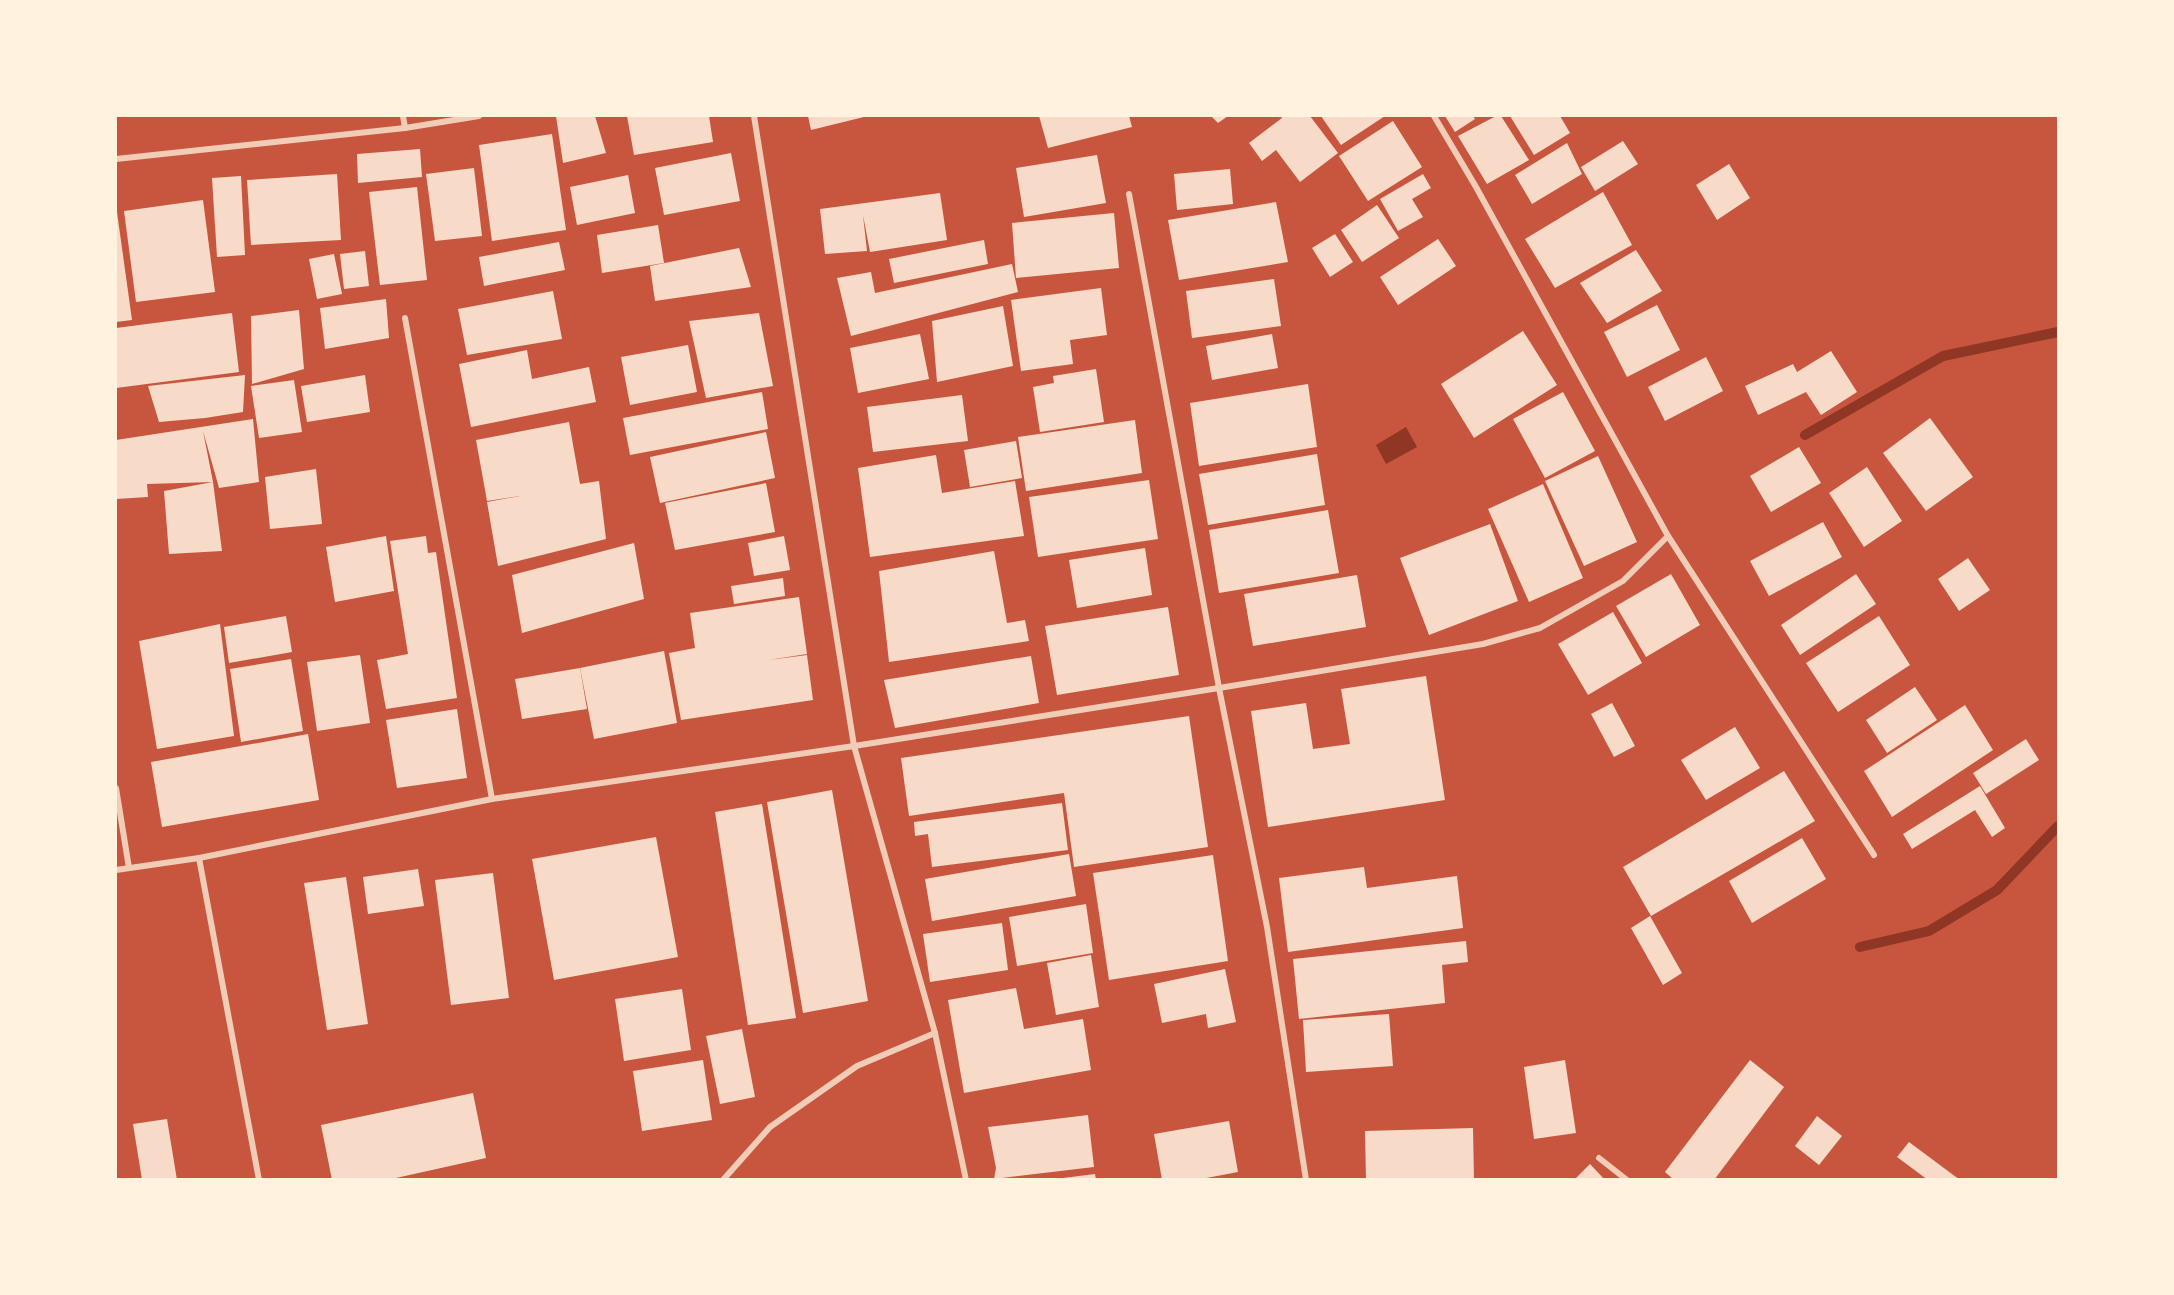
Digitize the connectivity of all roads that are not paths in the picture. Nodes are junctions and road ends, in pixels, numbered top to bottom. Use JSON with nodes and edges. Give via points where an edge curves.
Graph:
{"nodes":[{"id":1,"x":403,"y":116,"type":"edge"},
{"id":2,"x":479,"y":116,"type":"edge"},
{"id":3,"x":754,"y":116,"type":"edge"},
{"id":4,"x":1434,"y":116,"type":"edge"},
{"id":5,"x":405,"y":128,"type":"junction"},
{"id":6,"x":116,"y":159,"type":"edge"},
{"id":7,"x":1129,"y":194,"type":"dead end"},
{"id":8,"x":405,"y":318,"type":"dead end"},
{"id":9,"x":1668,"y":536,"type":"junction"},
{"id":10,"x":1219,"y":688,"type":"junction"},
{"id":11,"x":854,"y":746,"type":"junction"},
{"id":12,"x":116,"y":788,"type":"edge"},
{"id":13,"x":492,"y":799,"type":"junction"},
{"id":14,"x":1874,"y":855,"type":"dead end"},
{"id":15,"x":200,"y":858,"type":"junction"},
{"id":16,"x":129,"y":868,"type":"junction"},
{"id":17,"x":116,"y":870,"type":"edge"},
{"id":18,"x":935,"y":1033,"type":"junction"},
{"id":19,"x":1599,"y":1158,"type":"dead end"},
{"id":20,"x":259,"y":1179,"type":"edge"},
{"id":21,"x":723,"y":1179,"type":"edge"},
{"id":22,"x":966,"y":1179,"type":"edge"},
{"id":23,"x":1306,"y":1179,"type":"edge"},
{"id":24,"x":1627,"y":1179,"type":"edge"}],
"edges":[{"from":1,"to":5,"type":"street"},
{"from":2,"to":5,"type":"street"},
{"from":3,"to":11,"type":"street"},
{"from":4,"to":9,"type":"street"},
{"from":5,"to":6,"type":"street"},
{"from":7,"to":10,"type":"street"},
{"from":8,"to":13,"type":"street"},
{"from":9,"to":10,"type":"street","via":[[1623,581],[1540,628],[1483,644]]},
{"from":9,"to":14,"type":"street"},
{"from":10,"to":11,"type":"street"},
{"from":10,"to":23,"type":"street","via":[[1267,927]]},
{"from":11,"to":13,"type":"street"},
{"from":11,"to":18,"type":"street"},
{"from":12,"to":16,"type":"street"},
{"from":13,"to":15,"type":"street"},
{"from":15,"to":16,"type":"street"},
{"from":15,"to":20,"type":"street"},
{"from":16,"to":17,"type":"street"},
{"from":18,"to":21,"type":"street","via":[[858,1066],[770,1126]]},
{"from":18,"to":22,"type":"street"},
{"from":19,"to":24,"type":"street"}]}
